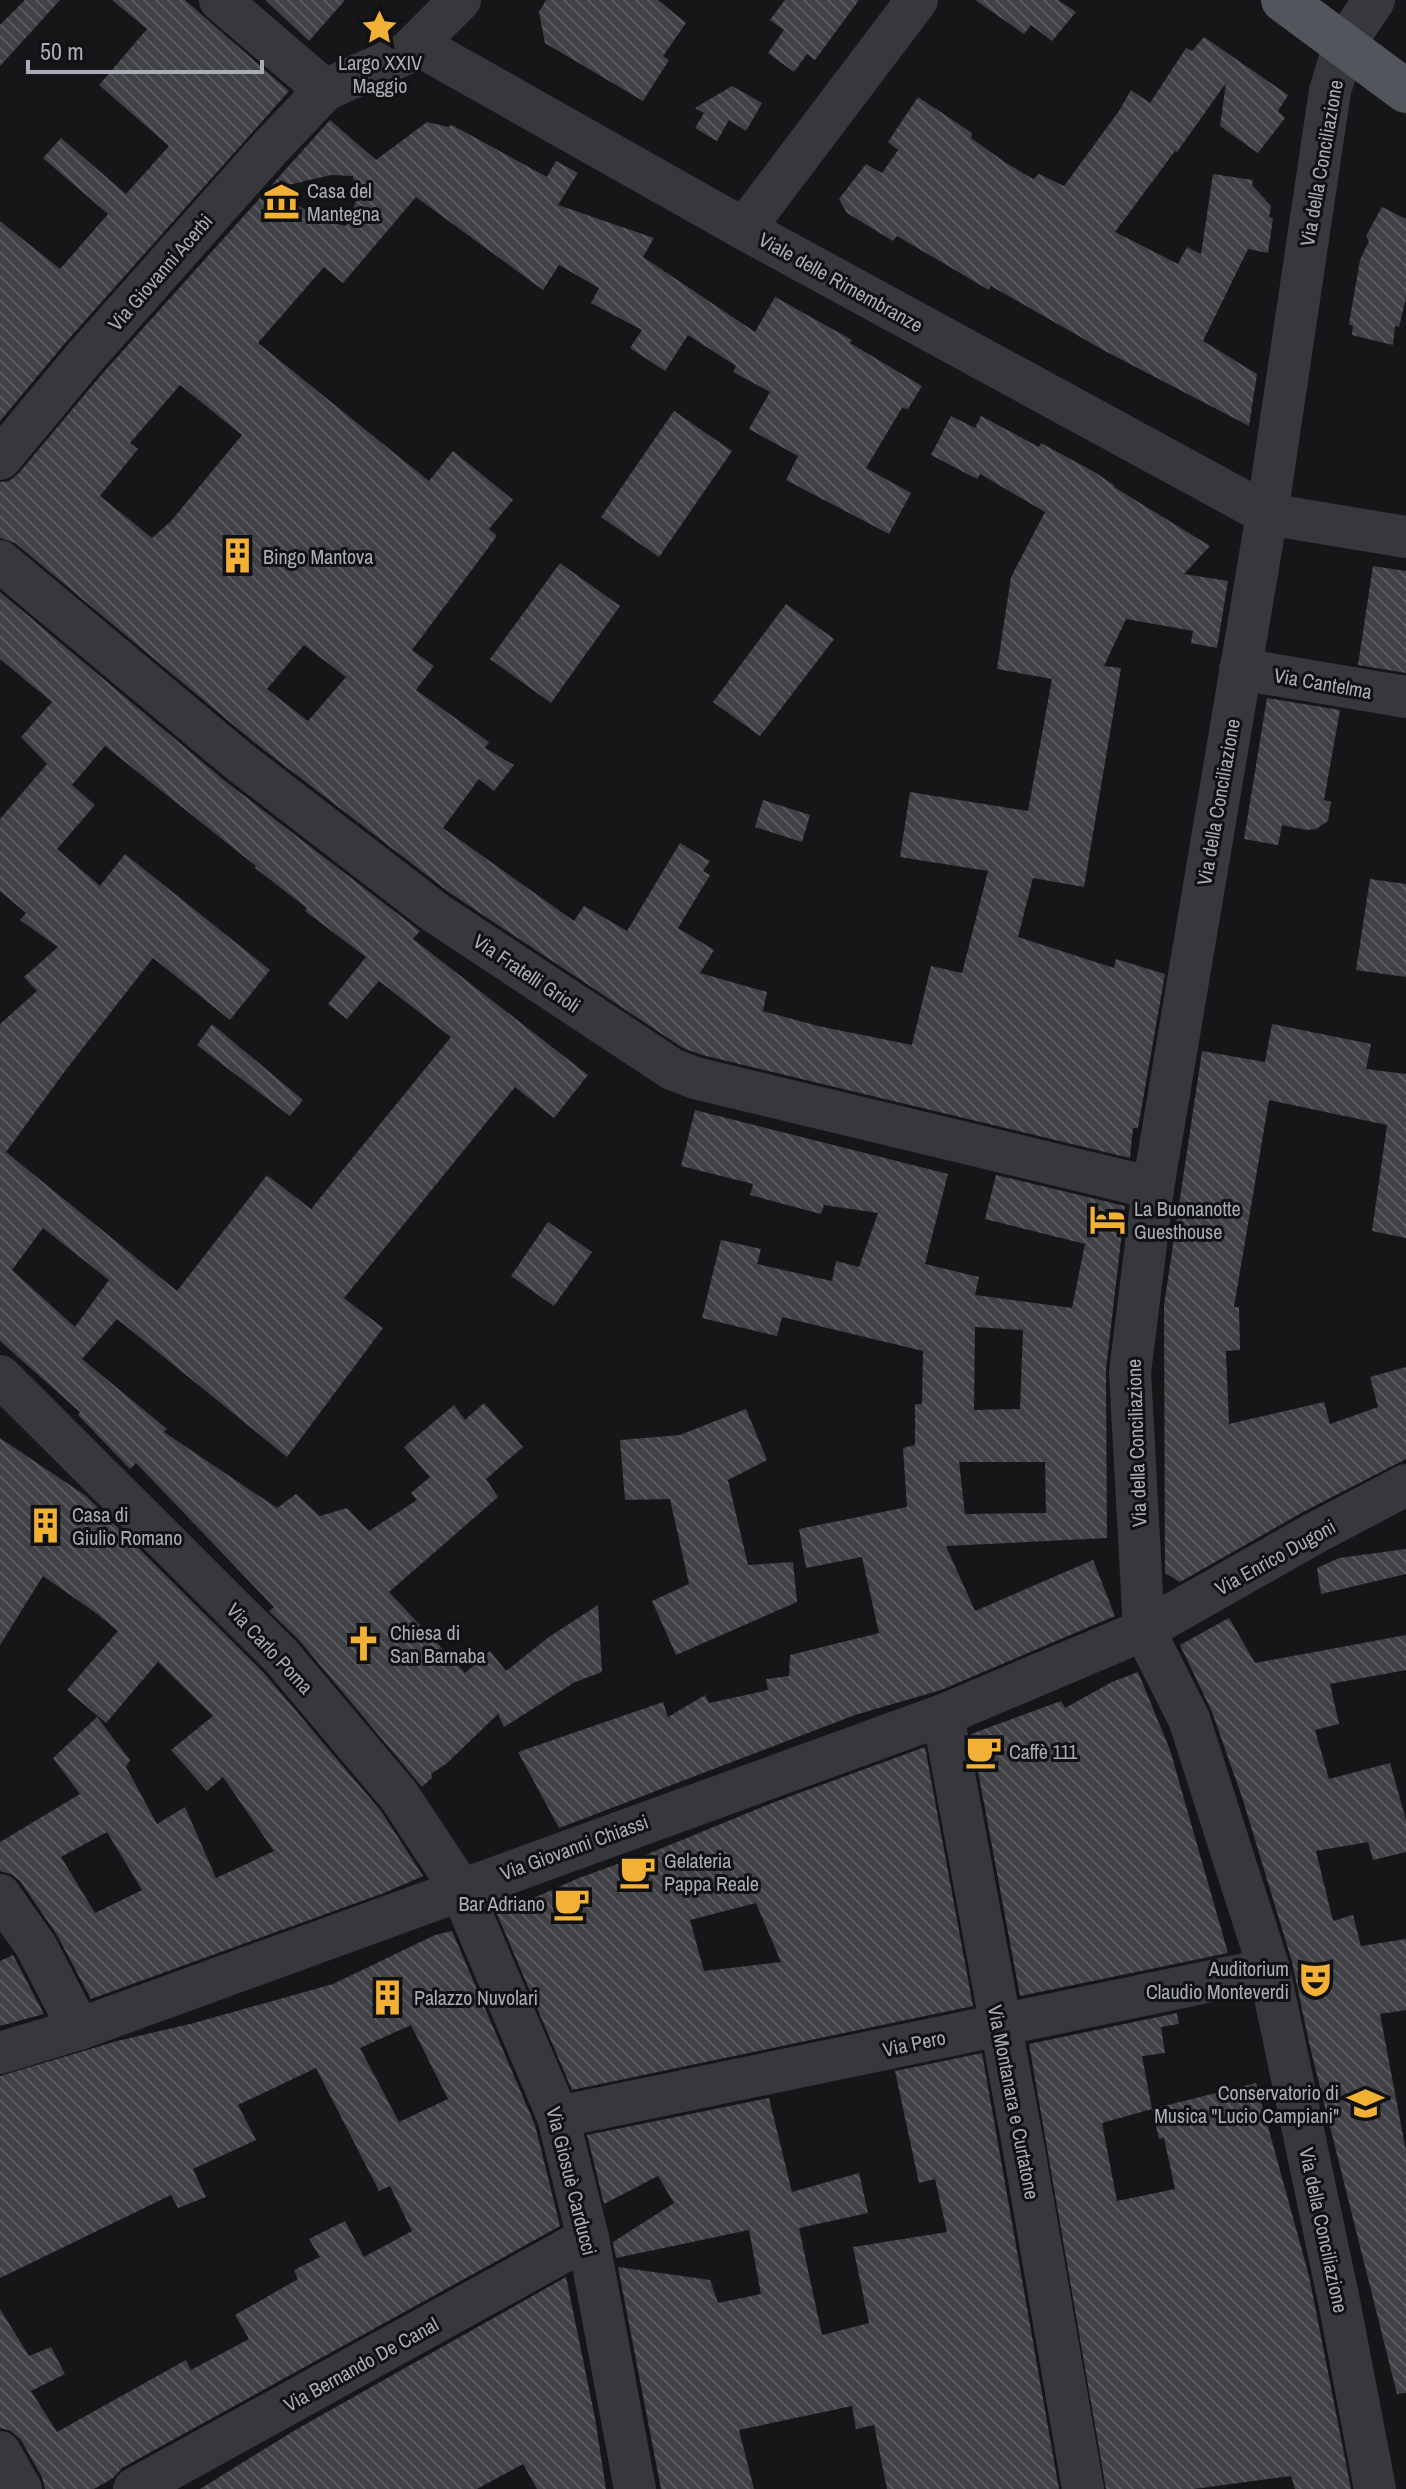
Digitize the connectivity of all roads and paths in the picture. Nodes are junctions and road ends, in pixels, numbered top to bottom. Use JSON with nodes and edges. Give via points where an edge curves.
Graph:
{"nodes":[{"id":1,"x":220,"y":0,"type":"edge"},
{"id":2,"x":460,"y":0,"type":"edge"},
{"id":3,"x":917,"y":0,"type":"edge"},
{"id":4,"x":1283,"y":0,"type":"edge"},
{"id":5,"x":1374,"y":0,"type":"edge"},
{"id":6,"x":418,"y":45,"type":"junction"},
{"id":7,"x":1344,"y":45,"type":"junction"},
{"id":8,"x":325,"y":90,"type":"junction"},
{"id":9,"x":1406,"y":91,"type":"edge"},
{"id":10,"x":744,"y":229,"type":"junction"},
{"id":11,"x":0,"y":459,"type":"edge"},
{"id":12,"x":1267,"y":514,"type":"junction"},
{"id":13,"x":1406,"y":537,"type":"edge"},
{"id":14,"x":0,"y":561,"type":"edge"},
{"id":15,"x":1240,"y":669,"type":"junction"},
{"id":16,"x":1406,"y":697,"type":"edge"},
{"id":17,"x":1153,"y":1188,"type":"junction"},
{"id":18,"x":0,"y":1376,"type":"edge"},
{"id":19,"x":0,"y":1396,"type":"edge"},
{"id":20,"x":54,"y":1430,"type":"junction"},
{"id":21,"x":1406,"y":1485,"type":"edge"},
{"id":22,"x":1144,"y":1630,"type":"junction"},
{"id":23,"x":943,"y":1715,"type":"junction"},
{"id":24,"x":460,"y":1888,"type":"junction"},
{"id":25,"x":0,"y":1895,"type":"edge"},
{"id":26,"x":1269,"y":1969,"type":"junction"},
{"id":27,"x":999,"y":2026,"type":"junction"},
{"id":28,"x":79,"y":2029,"type":"junction"},
{"id":29,"x":0,"y":2053,"type":"edge"},
{"id":30,"x":558,"y":2117,"type":"junction"},
{"id":31,"x":588,"y":2238,"type":"junction"},
{"id":32,"x":0,"y":2452,"type":"edge"},
{"id":33,"x":21,"y":2489,"type":"edge"},
{"id":34,"x":134,"y":2489,"type":"edge"},
{"id":35,"x":635,"y":2489,"type":"edge"},
{"id":36,"x":1083,"y":2489,"type":"edge"},
{"id":37,"x":1375,"y":2489,"type":"edge"}],
"edges":[{"from":1,"to":8,"type":"street"},
{"from":2,"to":6,"type":"street"},
{"from":3,"to":10,"type":"street"},
{"from":4,"to":7,"type":"main road"},
{"from":5,"to":7,"type":"street","name":"Via della Conciliazione"},
{"from":6,"to":8,"type":"street"},
{"from":6,"to":10,"type":"street","name":"Viale delle Rimembranze"},
{"from":7,"to":9,"type":"main road"},
{"from":7,"to":12,"type":"street","name":"Via della Conciliazione","via":[[1330,91]]},
{"from":8,"to":11,"type":"street","name":"Via Giovanni Acerbi","via":[[94,346]]},
{"from":10,"to":12,"type":"street","name":"Viale delle Rimembranze"},
{"from":12,"to":13,"type":"street","name":"Viale delle Rimembranze"},
{"from":12,"to":15,"type":"street","name":"Via della Conciliazione"},
{"from":14,"to":17,"type":"street","name":"Via Fratelli Grioli","via":[[240,762],[436,913],[672,1069]]},
{"from":15,"to":16,"type":"street","name":"Via Cantelma"},
{"from":15,"to":17,"type":"street","name":"Via della Conciliazione"},
{"from":17,"to":22,"type":"street","name":"Via della Conciliazione","via":[[1130,1372]]},
{"from":18,"to":20,"type":"street","name":"Via Carlo Poma"},
{"from":19,"to":20,"type":"street","name":"Via Carlo Poma"},
{"from":20,"to":24,"type":"street","name":"Via Carlo Poma","via":[[281,1656],[400,1797]]},
{"from":21,"to":22,"type":"street","name":"Via Enrico Dugoni"},
{"from":22,"to":23,"type":"street","name":"Via Giovanni Chiassi"},
{"from":22,"to":26,"type":"street","name":"Via della Conciliazione","via":[[1189,1719]]},
{"from":23,"to":24,"type":"street","name":"Via Giovanni Chiassi"},
{"from":23,"to":27,"type":"street","name":"Via Montanara e Curtatone"},
{"from":24,"to":28,"type":"street","name":"Via Giovanni Chiassi"},
{"from":24,"to":30,"type":"street","name":"Via Giosuè Carducci"},
{"from":25,"to":28,"type":"street","via":[[36,1946]]},
{"from":26,"to":27,"type":"street","name":"Via Pero"},
{"from":26,"to":37,"type":"street","name":"Via della Conciliazione"},
{"from":27,"to":30,"type":"street","name":"Via Pero"},
{"from":27,"to":36,"type":"street","name":"Via Montanara e Curtatone"},
{"from":28,"to":29,"type":"street","name":"Via Giovanni Chiassi"},
{"from":30,"to":31,"type":"street","name":"Via Giosuè Carducci"},
{"from":31,"to":34,"type":"street","name":"Via Bernando De Canal"},
{"from":31,"to":35,"type":"street","name":"Via Giosuè Carducci"},
{"from":32,"to":33,"type":"street"}]}
